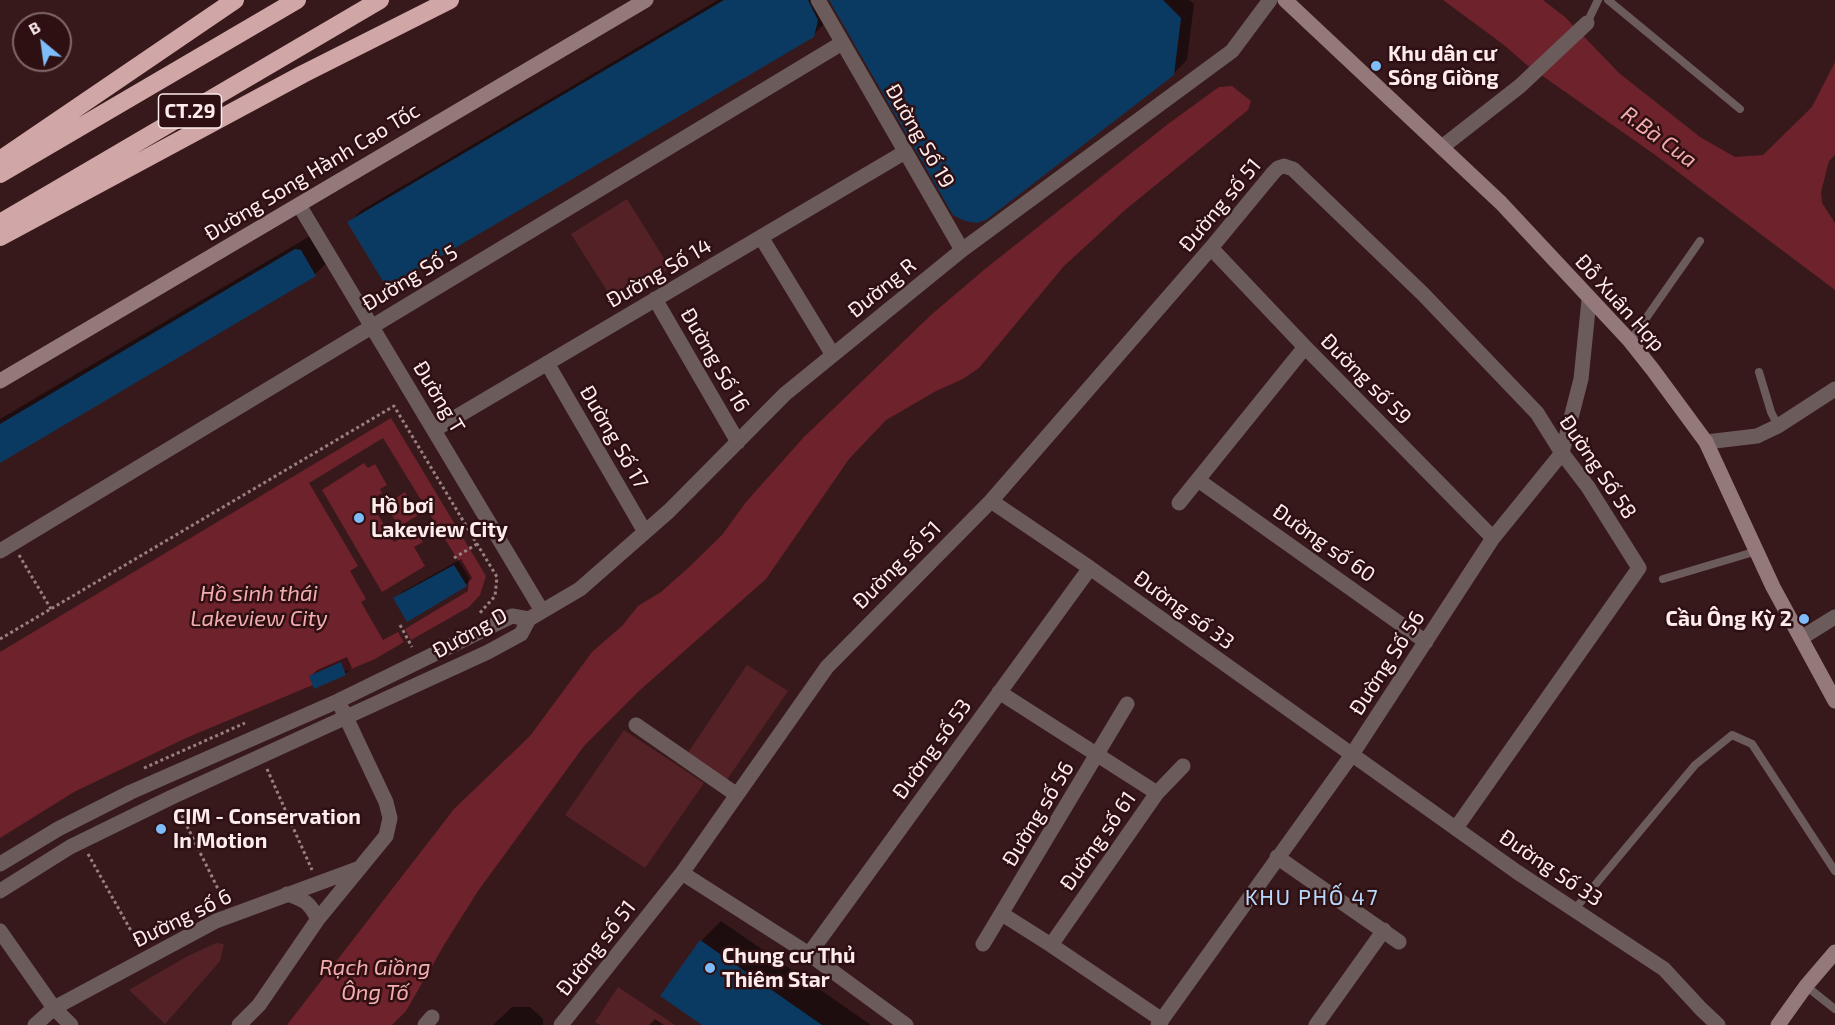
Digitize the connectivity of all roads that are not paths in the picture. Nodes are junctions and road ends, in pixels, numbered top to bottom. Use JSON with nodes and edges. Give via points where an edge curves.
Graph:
{"nodes":[{"id":1,"x":235,"y":0,"type":"edge"},
{"id":2,"x":297,"y":0,"type":"edge"},
{"id":3,"x":380,"y":0,"type":"edge"},
{"id":4,"x":450,"y":0,"type":"edge"},
{"id":5,"x":646,"y":0,"type":"edge"},
{"id":6,"x":818,"y":0,"type":"edge"},
{"id":7,"x":1270,"y":0,"type":"edge"},
{"id":8,"x":1285,"y":0,"type":"edge"},
{"id":9,"x":1598,"y":0,"type":"edge"},
{"id":10,"x":1608,"y":0,"type":"edge"},
{"id":11,"x":1587,"y":23,"type":"joint"},
{"id":12,"x":842,"y":43,"type":"junction"},
{"id":13,"x":1740,"y":109,"type":"dead end"},
{"id":14,"x":1442,"y":147,"type":"junction"},
{"id":15,"x":905,"y":152,"type":"junction"},
{"id":16,"x":0,"y":160,"type":"edge"},
{"id":17,"x":1293,"y":169,"type":"joint"},
{"id":18,"x":0,"y":174,"type":"edge"},
{"id":19,"x":299,"y":205,"type":"junction"},
{"id":20,"x":0,"y":224,"type":"edge"},
{"id":21,"x":0,"y":237,"type":"edge"},
{"id":22,"x":761,"y":237,"type":"junction"},
{"id":23,"x":1700,"y":241,"type":"dead end"},
{"id":24,"x":1211,"y":249,"type":"junction"},
{"id":25,"x":962,"y":250,"type":"junction"},
{"id":26,"x":655,"y":299,"type":"junction"},
{"id":27,"x":1590,"y":300,"type":"junction"},
{"id":28,"x":371,"y":325,"type":"junction"},
{"id":29,"x":1630,"y":341,"type":"junction"},
{"id":30,"x":1305,"y":348,"type":"junction"},
{"id":31,"x":833,"y":355,"type":"junction"},
{"id":32,"x":547,"y":363,"type":"junction"},
{"id":33,"x":1759,"y":372,"type":"dead end"},
{"id":34,"x":0,"y":381,"type":"edge"},
{"id":35,"x":1835,"y":389,"type":"edge"},
{"id":36,"x":1778,"y":426,"type":"junction"},
{"id":37,"x":434,"y":430,"type":"junction"},
{"id":38,"x":738,"y":442,"type":"junction"},
{"id":39,"x":1706,"y":442,"type":"junction"},
{"id":40,"x":1562,"y":453,"type":"junction"},
{"id":41,"x":1198,"y":480,"type":"junction"},
{"id":42,"x":991,"y":501,"type":"junction"},
{"id":43,"x":1179,"y":503,"type":"dead end"},
{"id":44,"x":645,"y":532,"type":"junction"},
{"id":45,"x":1493,"y":538,"type":"junction"},
{"id":46,"x":6,"y":547,"type":"edge"},
{"id":47,"x":1757,"y":551,"type":"junction"},
{"id":48,"x":1090,"y":568,"type":"junction"},
{"id":49,"x":1663,"y":579,"type":"dead end"},
{"id":50,"x":536,"y":615,"type":"junction"},
{"id":51,"x":1835,"y":616,"type":"edge"},
{"id":52,"x":1801,"y":638,"type":"junction"},
{"id":53,"x":1426,"y":642,"type":"junction"},
{"id":54,"x":999,"y":692,"type":"junction"},
{"id":55,"x":338,"y":700,"type":"junction"},
{"id":56,"x":1835,"y":701,"type":"edge"},
{"id":57,"x":1127,"y":704,"type":"dead end"},
{"id":58,"x":346,"y":717,"type":"junction"},
{"id":59,"x":636,"y":725,"type":"dead end"},
{"id":60,"x":1098,"y":756,"type":"junction"},
{"id":61,"x":1351,"y":756,"type":"junction"},
{"id":62,"x":1184,"y":766,"type":"dead end"},
{"id":63,"x":1157,"y":793,"type":"junction"},
{"id":64,"x":737,"y":795,"type":"junction"},
{"id":65,"x":1456,"y":828,"type":"junction"},
{"id":66,"x":1277,"y":857,"type":"junction"},
{"id":67,"x":0,"y":864,"type":"edge"},
{"id":68,"x":359,"y":869,"type":"junction"},
{"id":69,"x":1835,"y":871,"type":"edge"},
{"id":70,"x":682,"y":873,"type":"junction"},
{"id":71,"x":0,"y":891,"type":"edge"},
{"id":72,"x":287,"y":894,"type":"junction"},
{"id":73,"x":1575,"y":909,"type":"junction"},
{"id":74,"x":1002,"y":914,"type":"junction"},
{"id":75,"x":318,"y":919,"type":"junction"},
{"id":76,"x":1384,"y":930,"type":"junction"},
{"id":77,"x":0,"y":931,"type":"edge"},
{"id":78,"x":1399,"y":942,"type":"dead end"},
{"id":79,"x":983,"y":944,"type":"dead end"},
{"id":80,"x":1051,"y":945,"type":"junction"},
{"id":81,"x":1835,"y":952,"type":"edge"},
{"id":82,"x":809,"y":954,"type":"junction"},
{"id":83,"x":1806,"y":986,"type":"junction"},
{"id":84,"x":54,"y":1008,"type":"junction"},
{"id":85,"x":1835,"y":1009,"type":"edge"},
{"id":86,"x":1160,"y":1023,"type":"edge"},
{"id":87,"x":34,"y":1025,"type":"edge"},
{"id":88,"x":71,"y":1025,"type":"edge"},
{"id":89,"x":239,"y":1025,"type":"edge"},
{"id":90,"x":561,"y":1025,"type":"edge"},
{"id":91,"x":906,"y":1025,"type":"edge"},
{"id":92,"x":1316,"y":1025,"type":"edge"},
{"id":93,"x":1718,"y":1025,"type":"edge"},
{"id":94,"x":1778,"y":1025,"type":"edge"}],
"edges":[{"from":1,"to":16,"type":"highway"},
{"from":2,"to":18,"type":"highway","number":"CT.29"},
{"from":3,"to":20,"type":"highway","number":"CT.29"},
{"from":4,"to":21,"type":"highway","via":[[303,74]]},
{"from":5,"to":19,"type":"main road","name":"Đường Song Hành Cao Tốc"},
{"from":6,"to":12,"type":"street","name":"Đường Số 19"},
{"from":7,"to":25,"type":"street","name":"Đường R","via":[[1232,51]]},
{"from":8,"to":14,"type":"main road","name":"Đỗ Xuân Hợp"},
{"from":9,"to":11,"type":"lane"},
{"from":10,"to":13,"type":"lane"},
{"from":11,"to":14,"type":"street","via":[[1520,86]]},
{"from":12,"to":15,"type":"street","name":"Đường Số 19"},
{"from":12,"to":28,"type":"street","name":"Đường Số 5"},
{"from":14,"to":27,"type":"main road","name":"Đỗ Xuân Hợp","via":[[1501,203]]},
{"from":15,"to":22,"type":"street","name":"Đường Số 14"},
{"from":15,"to":25,"type":"street","name":"Đường Số 19"},
{"from":17,"to":24,"type":"street","name":"Đường số 51","via":[[1278,168]]},
{"from":17,"to":40,"type":"street","name":"Đường Số 58","via":[[1424,294],[1537,413]]},
{"from":19,"to":28,"type":"street","name":"Đường T"},
{"from":19,"to":34,"type":"main road","name":"Đường Song Hành Cao Tốc"},
{"from":22,"to":26,"type":"street","name":"Đường Số 14"},
{"from":22,"to":31,"type":"street"},
{"from":23,"to":29,"type":"lane"},
{"from":24,"to":30,"type":"street","name":"Đường số 59"},
{"from":24,"to":42,"type":"street","name":"Đường số 51"},
{"from":25,"to":31,"type":"street","name":"Đường R"},
{"from":26,"to":32,"type":"street","name":"Đường Số 14"},
{"from":26,"to":38,"type":"street","name":"Đường Số 16"},
{"from":27,"to":29,"type":"main road","name":"Đỗ Xuân Hợp"},
{"from":27,"to":40,"type":"street","name":"Đường Số 56","via":[[1581,379]]},
{"from":28,"to":37,"type":"street","name":"Đường T"},
{"from":28,"to":46,"type":"street","name":"Đường Số 5"},
{"from":29,"to":39,"type":"main road","name":"Đỗ Xuân Hợp"},
{"from":30,"to":41,"type":"street"},
{"from":30,"to":45,"type":"street","name":"Đường số 59"},
{"from":31,"to":38,"type":"street","name":"Đường R","via":[[785,394]]},
{"from":32,"to":37,"type":"street","name":"Đường Số 14"},
{"from":32,"to":44,"type":"street","name":"Đường Số 17"},
{"from":33,"to":36,"type":"lane"},
{"from":35,"to":36,"type":"street"},
{"from":36,"to":39,"type":"street","via":[[1757,436]]},
{"from":37,"to":50,"type":"street","name":"Đường T"},
{"from":38,"to":44,"type":"street","name":"Đường R"},
{"from":39,"to":47,"type":"main road","name":"Đỗ Xuân Hợp"},
{"from":40,"to":45,"type":"street","name":"Đường Số 56"},
{"from":40,"to":65,"type":"street","name":"Đường Số 58","via":[[1639,568]]},
{"from":41,"to":43,"type":"street"},
{"from":41,"to":53,"type":"street","name":"Đường số 60"},
{"from":42,"to":48,"type":"street","name":"Đường số 33"},
{"from":42,"to":64,"type":"street","name":"Đường số 51","via":[[826,667]]},
{"from":44,"to":50,"type":"street","name":"Đường R","via":[[580,589]]},
{"from":45,"to":53,"type":"street","name":"Đường Số 56"},
{"from":47,"to":49,"type":"lane"},
{"from":47,"to":52,"type":"main road","name":"Đỗ Xuân Hợp"},
{"from":48,"to":54,"type":"street","name":"Đường số 53"},
{"from":48,"to":61,"type":"street","name":"Đường số 33"},
{"from":50,"to":55,"type":"street","name":"Đường D","via":[[512,616]]},
{"from":50,"to":58,"type":"street","name":"Đường D","via":[[521,633],[488,652]]},
{"from":51,"to":52,"type":"street"},
{"from":52,"to":56,"type":"main road","name":"Đỗ Xuân Hợp"},
{"from":53,"to":61,"type":"street","name":"Đường Số 56"},
{"from":54,"to":60,"type":"street"},
{"from":54,"to":82,"type":"street","name":"Đường số 53"},
{"from":55,"to":58,"type":"street"},
{"from":55,"to":67,"type":"street","name":"Đường D","via":[[131,792]]},
{"from":57,"to":60,"type":"street","name":"Đường số 56"},
{"from":58,"to":68,"type":"street","via":[[390,818],[386,836]]},
{"from":58,"to":71,"type":"street","name":"Đường D","via":[[81,842]]},
{"from":59,"to":64,"type":"street"},
{"from":60,"to":63,"type":"street"},
{"from":60,"to":74,"type":"street","name":"Đường số 56"},
{"from":61,"to":65,"type":"street","name":"Đường Số 33"},
{"from":61,"to":66,"type":"street","name":"Đường Số 56"},
{"from":62,"to":63,"type":"street","name":"Đường số 61"},
{"from":63,"to":80,"type":"street","name":"Đường số 61"},
{"from":64,"to":70,"type":"street","name":"Đường số 51"},
{"from":65,"to":73,"type":"street","name":"Đường Số 33"},
{"from":66,"to":76,"type":"street"},
{"from":66,"to":86,"type":"street","name":"Đường Số 56"},
{"from":68,"to":72,"type":"street","name":"Đường số 6"},
{"from":68,"to":75,"type":"street"},
{"from":69,"to":73,"type":"lane","via":[[1752,744],[1732,735],[1695,765]]},
{"from":70,"to":82,"type":"street"},
{"from":70,"to":90,"type":"street","name":"Đường số 51"},
{"from":72,"to":75,"type":"street","via":[[304,899]]},
{"from":72,"to":84,"type":"street","name":"Đường số 6","via":[[216,921]]},
{"from":73,"to":93,"type":"street","name":"Đường Số 33","via":[[1664,969]]},
{"from":74,"to":79,"type":"street","name":"Đường số 56"},
{"from":74,"to":80,"type":"street"},
{"from":75,"to":89,"type":"street","via":[[259,1005]]},
{"from":76,"to":78,"type":"street"},
{"from":76,"to":92,"type":"street"},
{"from":77,"to":84,"type":"street"},
{"from":80,"to":86,"type":"street"},
{"from":81,"to":83,"type":"main road"},
{"from":82,"to":91,"type":"street"},
{"from":83,"to":85,"type":"lane"},
{"from":83,"to":94,"type":"main road"},
{"from":84,"to":87,"type":"street","name":"Đường số 6"},
{"from":84,"to":88,"type":"street"}]}
